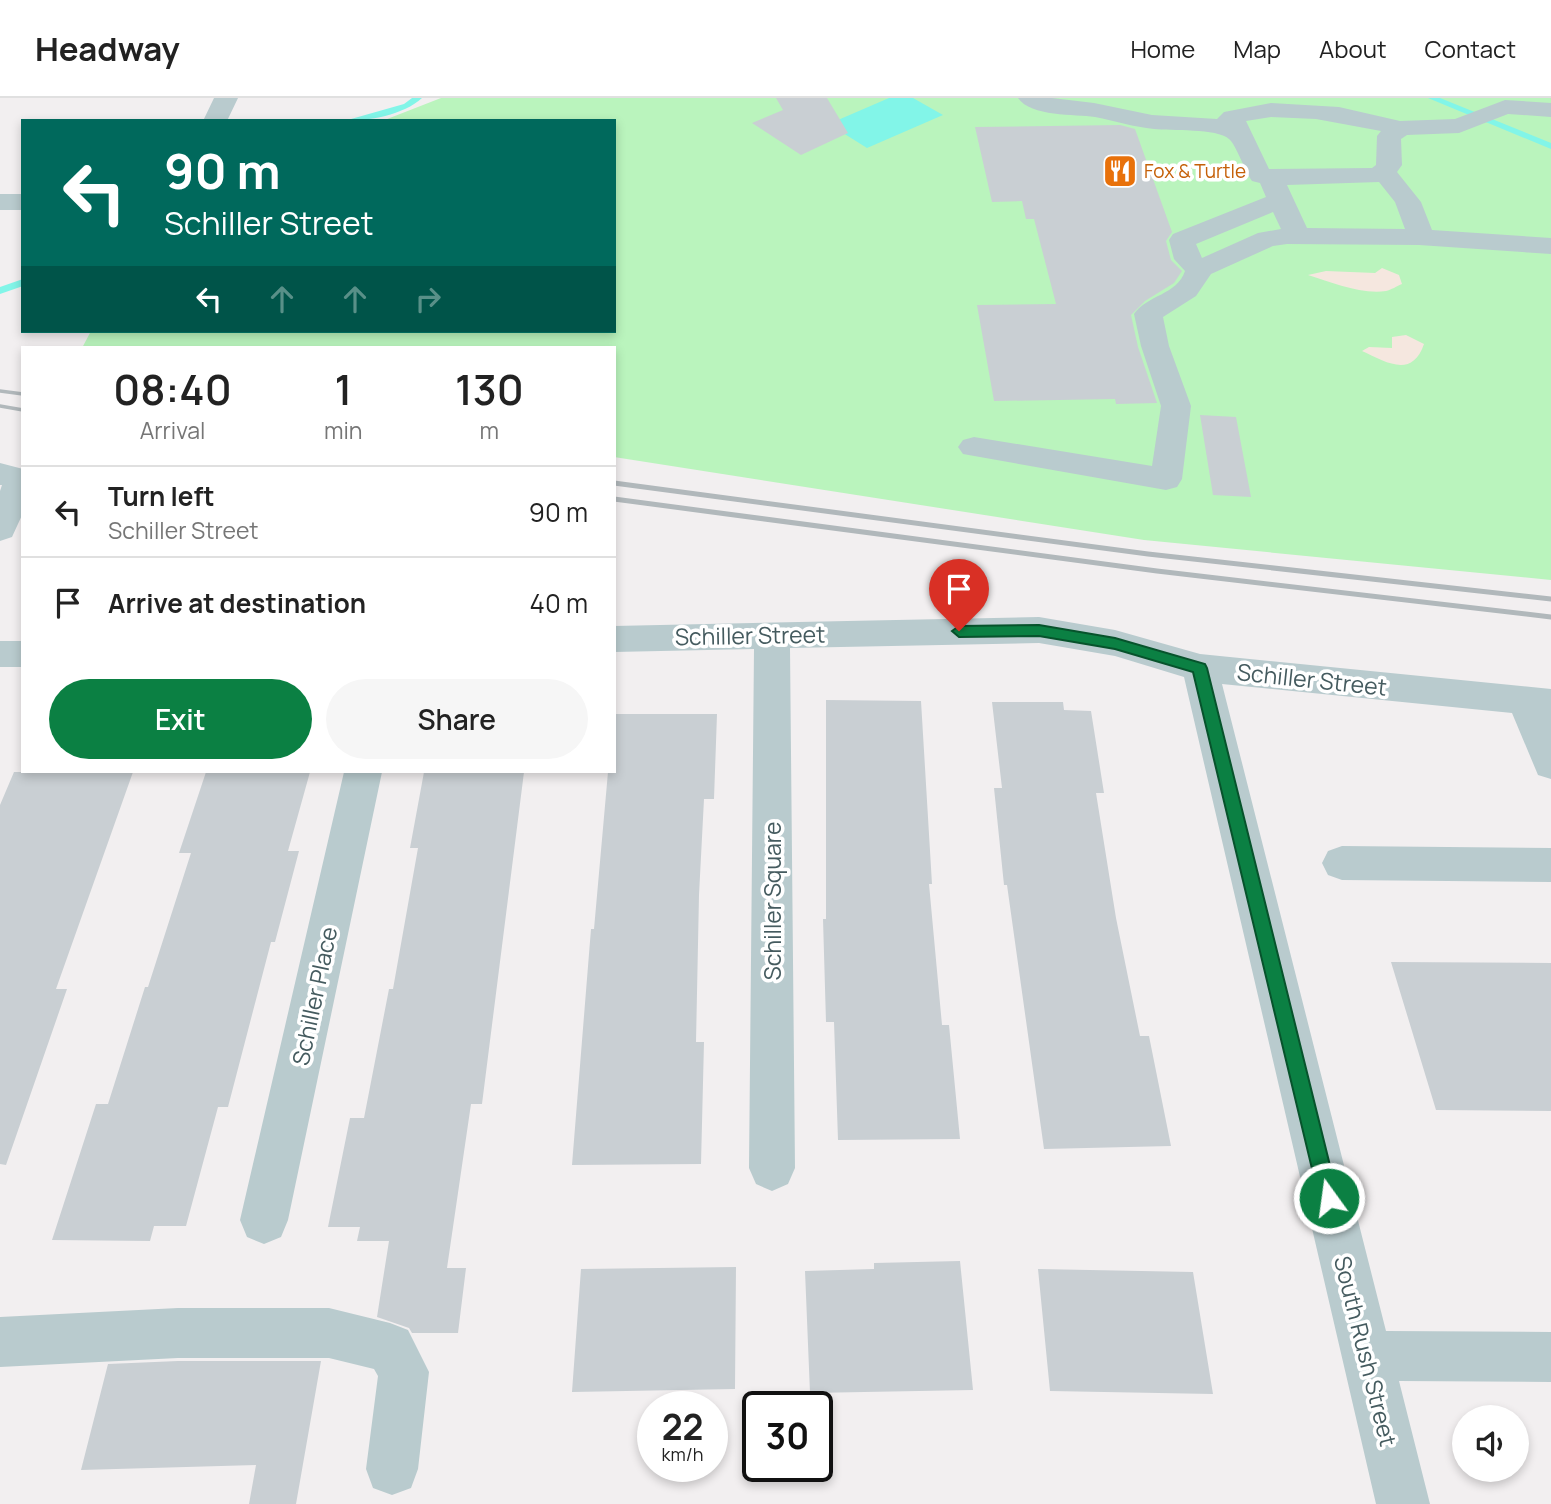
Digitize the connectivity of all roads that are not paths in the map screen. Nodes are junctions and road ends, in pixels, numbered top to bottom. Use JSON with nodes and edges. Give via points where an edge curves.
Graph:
{"nodes":[{"id":1,"x":226,"y":98,"type":"edge"},
{"id":2,"x":1030,"y":98,"type":"edge"},
{"id":3,"x":1551,"y":110,"type":"edge"},
{"id":4,"x":216,"y":119,"type":"edge"},
{"id":5,"x":1232,"y":126,"type":"junction"},
{"id":6,"x":1400,"y":129,"type":"junction"},
{"id":7,"x":1384,"y":173,"type":"junction"},
{"id":8,"x":1270,"y":177,"type":"junction"},
{"id":9,"x":0,"y":202,"type":"edge"},
{"id":10,"x":21,"y":202,"type":"edge"},
{"id":11,"x":1297,"y":236,"type":"junction"},
{"id":12,"x":1419,"y":237,"type":"junction"},
{"id":13,"x":1551,"y":246,"type":"edge"},
{"id":14,"x":1199,"y":269,"type":"junction"},
{"id":15,"x":974,"y":447,"type":"dead end"},
{"id":16,"x":0,"y":474,"type":"edge"},
{"id":17,"x":0,"y":529,"type":"edge"},
{"id":18,"x":772,"y":635,"type":"junction"},
{"id":19,"x":616,"y":639,"type":"edge"},
{"id":20,"x":0,"y":654,"type":"edge"},
{"id":21,"x":21,"y":654,"type":"edge"},
{"id":22,"x":1200,"y":668,"type":"junction"},
{"id":23,"x":1538,"y":702,"type":"edge"},
{"id":24,"x":1551,"y":764,"type":"edge"},
{"id":25,"x":363,"y":773,"type":"edge"},
{"id":26,"x":1342,"y":863,"type":"dead end"},
{"id":27,"x":1551,"y":865,"type":"edge"},
{"id":28,"x":772,"y":1168,"type":"dead end"},
{"id":29,"x":264,"y":1220,"type":"dead end"},
{"id":30,"x":0,"y":1342,"type":"edge"},
{"id":31,"x":1367,"y":1356,"type":"junction"},
{"id":32,"x":1551,"y":1357,"type":"edge"},
{"id":33,"x":392,"y":1469,"type":"dead end"},
{"id":34,"x":1403,"y":1504,"type":"edge"}],
"edges":[{"from":1,"to":4,"type":"street"},
{"from":2,"to":5,"type":"street","via":[[1051,106],[1152,122]]},
{"from":3,"to":6,"type":"street","via":[[1518,106],[1459,126]]},
{"from":5,"to":6,"type":"street","via":[[1265,111],[1362,118]]},
{"from":5,"to":8,"type":"street","via":[[1255,168],[1261,176]]},
{"from":6,"to":7,"type":"street","via":[[1389,136],[1389,165]]},
{"from":7,"to":8,"type":"street"},
{"from":7,"to":12,"type":"street","via":[[1413,212],[1420,226]]},
{"from":8,"to":11,"type":"street"},
{"from":8,"to":14,"type":"street","via":[[1280,200],[1182,240],[1188,259]]},
{"from":9,"to":10,"type":"street"},
{"from":11,"to":12,"type":"street"},
{"from":11,"to":14,"type":"street","via":[[1266,239]]},
{"from":12,"to":13,"type":"street"},
{"from":14,"to":15,"type":"street","via":[[1198,277],[1179,295],[1148,314],[1176,405],[1166,479]]},
{"from":16,"to":17,"type":"street","via":[[20,479]]},
{"from":18,"to":19,"type":"street","name":"Schiller Street"},
{"from":18,"to":22,"type":"street","name":"Schiller Street","via":[[1039,630],[1115,643]]},
{"from":18,"to":28,"type":"street","name":"Schiller Square"},
{"from":20,"to":21,"type":"street"},
{"from":22,"to":23,"type":"street","name":"Schiller Street"},
{"from":22,"to":31,"type":"street","name":"South Rush Street"},
{"from":23,"to":24,"type":"street"},
{"from":25,"to":29,"type":"street","name":"Schiller Place"},
{"from":26,"to":27,"type":"street"},
{"from":30,"to":33,"type":"street","via":[[178,1333],[329,1333],[390,1348],[404,1372]]},
{"from":31,"to":32,"type":"street"},
{"from":31,"to":34,"type":"street","name":"South Rush Street"}]}
